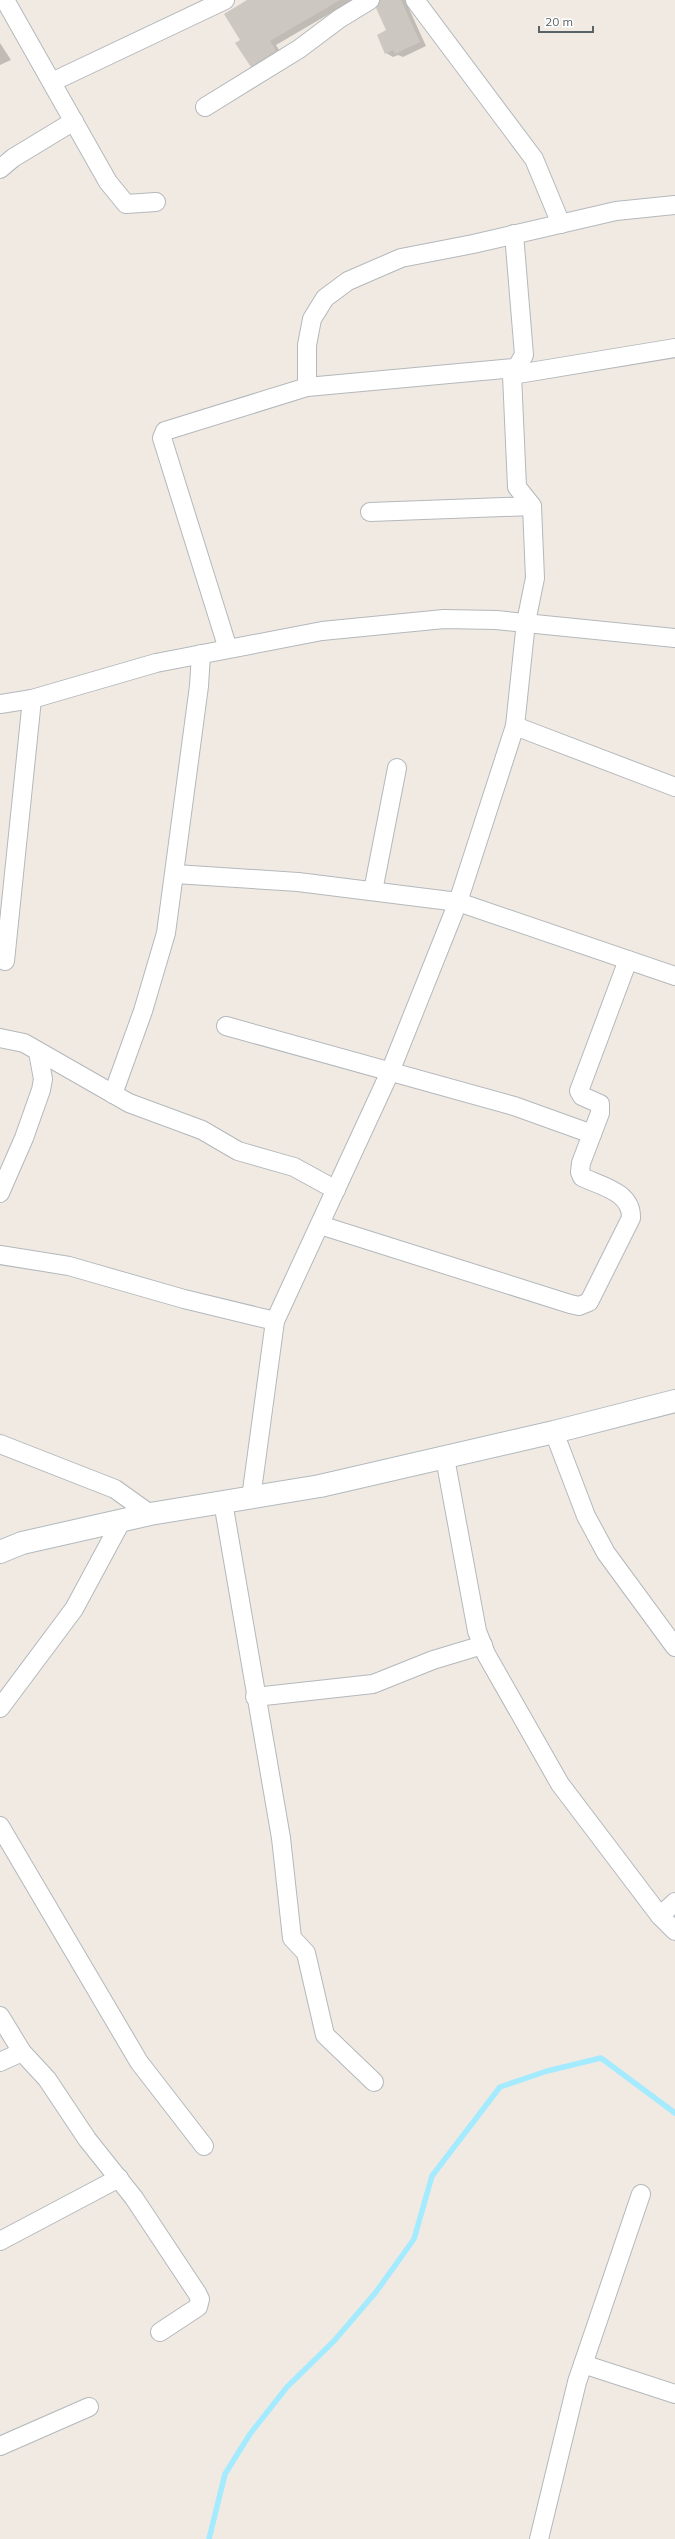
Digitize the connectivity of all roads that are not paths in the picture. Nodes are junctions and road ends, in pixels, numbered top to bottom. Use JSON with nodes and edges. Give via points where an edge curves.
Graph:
{"nodes":[{"id":1,"x":5,"y":0,"type":"edge"},
{"id":2,"x":225,"y":0,"type":"edge"},
{"id":3,"x":370,"y":0,"type":"edge"},
{"id":4,"x":416,"y":0,"type":"edge"},
{"id":5,"x":52,"y":82,"type":"junction"},
{"id":6,"x":205,"y":107,"type":"dead end"},
{"id":7,"x":74,"y":121,"type":"junction"},
{"id":8,"x":0,"y":169,"type":"edge"},
{"id":9,"x":156,"y":202,"type":"dead end"},
{"id":10,"x":675,"y":205,"type":"edge"},
{"id":11,"x":561,"y":224,"type":"junction"},
{"id":12,"x":514,"y":234,"type":"junction"},
{"id":13,"x":675,"y":348,"type":"edge"},
{"id":14,"x":513,"y":371,"type":"junction"},
{"id":15,"x":307,"y":387,"type":"junction"},
{"id":16,"x":532,"y":506,"type":"junction"},
{"id":17,"x":370,"y":512,"type":"dead end"},
{"id":18,"x":526,"y":622,"type":"junction"},
{"id":19,"x":675,"y":638,"type":"edge"},
{"id":20,"x":228,"y":649,"type":"junction"},
{"id":21,"x":201,"y":654,"type":"junction"},
{"id":22,"x":32,"y":699,"type":"junction"},
{"id":23,"x":0,"y":704,"type":"edge"},
{"id":24,"x":515,"y":726,"type":"junction"},
{"id":25,"x":397,"y":768,"type":"dead end"},
{"id":26,"x":675,"y":787,"type":"edge"},
{"id":27,"x":175,"y":874,"type":"junction"},
{"id":28,"x":372,"y":891,"type":"junction"},
{"id":29,"x":458,"y":902,"type":"junction"},
{"id":30,"x":628,"y":960,"type":"junction"},
{"id":31,"x":5,"y":961,"type":"dead end"},
{"id":32,"x":675,"y":976,"type":"edge"},
{"id":33,"x":226,"y":1026,"type":"dead end"},
{"id":34,"x":0,"y":1038,"type":"edge"},
{"id":35,"x":38,"y":1052,"type":"junction"},
{"id":36,"x":390,"y":1072,"type":"junction"},
{"id":37,"x":113,"y":1094,"type":"junction"},
{"id":38,"x":592,"y":1134,"type":"junction"},
{"id":39,"x":336,"y":1190,"type":"junction"},
{"id":40,"x":0,"y":1193,"type":"edge"},
{"id":41,"x":320,"y":1225,"type":"junction"},
{"id":42,"x":0,"y":1255,"type":"edge"},
{"id":43,"x":275,"y":1321,"type":"junction"},
{"id":44,"x":675,"y":1401,"type":"edge"},
{"id":45,"x":554,"y":1432,"type":"junction"},
{"id":46,"x":0,"y":1444,"type":"edge"},
{"id":47,"x":445,"y":1458,"type":"junction"},
{"id":48,"x":251,"y":1498,"type":"junction"},
{"id":49,"x":223,"y":1502,"type":"junction"},
{"id":50,"x":150,"y":1514,"type":"junction"},
{"id":51,"x":122,"y":1520,"type":"junction"},
{"id":52,"x":0,"y":1552,"type":"edge"},
{"id":53,"x":483,"y":1646,"type":"junction"},
{"id":54,"x":675,"y":1647,"type":"edge"},
{"id":55,"x":256,"y":1697,"type":"junction"},
{"id":56,"x":0,"y":1708,"type":"edge"},
{"id":57,"x":0,"y":1826,"type":"edge"},
{"id":58,"x":675,"y":1902,"type":"edge"},
{"id":59,"x":660,"y":1916,"type":"junction"},
{"id":60,"x":675,"y":1931,"type":"edge"},
{"id":61,"x":0,"y":2016,"type":"edge"},
{"id":62,"x":22,"y":2052,"type":"junction"},
{"id":63,"x":0,"y":2062,"type":"edge"},
{"id":64,"x":374,"y":2082,"type":"dead end"},
{"id":65,"x":204,"y":2146,"type":"dead end"},
{"id":66,"x":119,"y":2178,"type":"junction"},
{"id":67,"x":641,"y":2194,"type":"dead end"},
{"id":68,"x":0,"y":2241,"type":"edge"},
{"id":69,"x":160,"y":2332,"type":"dead end"},
{"id":70,"x":583,"y":2364,"type":"junction"},
{"id":71,"x":675,"y":2394,"type":"edge"},
{"id":72,"x":89,"y":2407,"type":"dead end"},
{"id":73,"x":0,"y":2446,"type":"edge"},
{"id":74,"x":539,"y":2539,"type":"edge"}],
"edges":[{"from":1,"to":5,"type":"street"},
{"from":2,"to":5,"type":"street"},
{"from":3,"to":6,"type":"street","via":[[339,18],[299,49]]},
{"from":4,"to":11,"type":"street","via":[[534,159]]},
{"from":5,"to":7,"type":"street"},
{"from":7,"to":8,"type":"street","via":[[13,158]]},
{"from":7,"to":9,"type":"street","via":[[108,182],[126,204]]},
{"from":10,"to":11,"type":"street","via":[[616,211]]},
{"from":11,"to":12,"type":"street"},
{"from":12,"to":14,"type":"street","via":[[524,355]]},
{"from":12,"to":15,"type":"street","via":[[401,258],[348,281],[324,298],[312,319],[306,346]]},
{"from":13,"to":14,"type":"street"},
{"from":14,"to":15,"type":"street"},
{"from":14,"to":16,"type":"street","via":[[517,487]]},
{"from":15,"to":20,"type":"street","via":[[165,431],[163,434],[162,438]]},
{"from":16,"to":17,"type":"street"},
{"from":16,"to":18,"type":"street","via":[[536,578]]},
{"from":18,"to":19,"type":"street"},
{"from":18,"to":20,"type":"street","via":[[444,619],[322,631]]},
{"from":18,"to":24,"type":"street"},
{"from":20,"to":21,"type":"street"},
{"from":21,"to":22,"type":"street","via":[[156,663]]},
{"from":21,"to":27,"type":"street"},
{"from":22,"to":23,"type":"street"},
{"from":22,"to":31,"type":"street"},
{"from":24,"to":26,"type":"street"},
{"from":24,"to":29,"type":"street"},
{"from":25,"to":28,"type":"street"},
{"from":27,"to":28,"type":"street","via":[[298,882]]},
{"from":27,"to":37,"type":"street","via":[[166,933],[143,1011]]},
{"from":28,"to":29,"type":"street"},
{"from":29,"to":30,"type":"street"},
{"from":29,"to":36,"type":"street"},
{"from":30,"to":32,"type":"street"},
{"from":30,"to":38,"type":"street","via":[[579,1091],[582,1096],[600,1104],[600,1113]]},
{"from":33,"to":36,"type":"street"},
{"from":34,"to":35,"type":"street","via":[[24,1043]]},
{"from":35,"to":37,"type":"street"},
{"from":35,"to":40,"type":"street","via":[[43,1079],[41,1090]]},
{"from":36,"to":38,"type":"street","via":[[514,1106]]},
{"from":36,"to":39,"type":"street"},
{"from":37,"to":39,"type":"street","via":[[202,1130],[238,1151],[294,1167]]},
{"from":38,"to":41,"type":"street","via":[[581,1163],[582,1177],[625,1197],[632,1208],[631,1218],[589,1302],[579,1306]]},
{"from":39,"to":41,"type":"street"},
{"from":41,"to":43,"type":"street"},
{"from":42,"to":43,"type":"street","via":[[69,1266],[184,1300]]},
{"from":43,"to":48,"type":"street"},
{"from":44,"to":45,"type":"street"},
{"from":45,"to":47,"type":"street"},
{"from":45,"to":54,"type":"street","via":[[586,1516],[606,1553]]},
{"from":46,"to":50,"type":"street","via":[[115,1490]]},
{"from":47,"to":48,"type":"street","via":[[320,1486]]},
{"from":47,"to":53,"type":"street","via":[[477,1631]]},
{"from":48,"to":49,"type":"street"},
{"from":49,"to":50,"type":"street"},
{"from":49,"to":55,"type":"street"},
{"from":50,"to":51,"type":"street"},
{"from":51,"to":52,"type":"street","via":[[22,1543]]},
{"from":51,"to":56,"type":"street","via":[[74,1609]]},
{"from":53,"to":55,"type":"street","via":[[433,1660],[373,1684]]},
{"from":53,"to":59,"type":"street","via":[[560,1784]]},
{"from":55,"to":64,"type":"street","via":[[281,1838],[292,1938],[306,1953],[325,2035]]},
{"from":57,"to":65,"type":"street","via":[[139,2062]]},
{"from":58,"to":59,"type":"street"},
{"from":59,"to":60,"type":"street"},
{"from":61,"to":62,"type":"street"},
{"from":62,"to":63,"type":"street"},
{"from":62,"to":66,"type":"street","via":[[44,2075],[87,2140]]},
{"from":66,"to":68,"type":"street"},
{"from":66,"to":69,"type":"street","via":[[200,2299],[198,2306]]},
{"from":67,"to":70,"type":"street"},
{"from":70,"to":71,"type":"street"},
{"from":70,"to":74,"type":"street"},
{"from":72,"to":73,"type":"street"}]}
